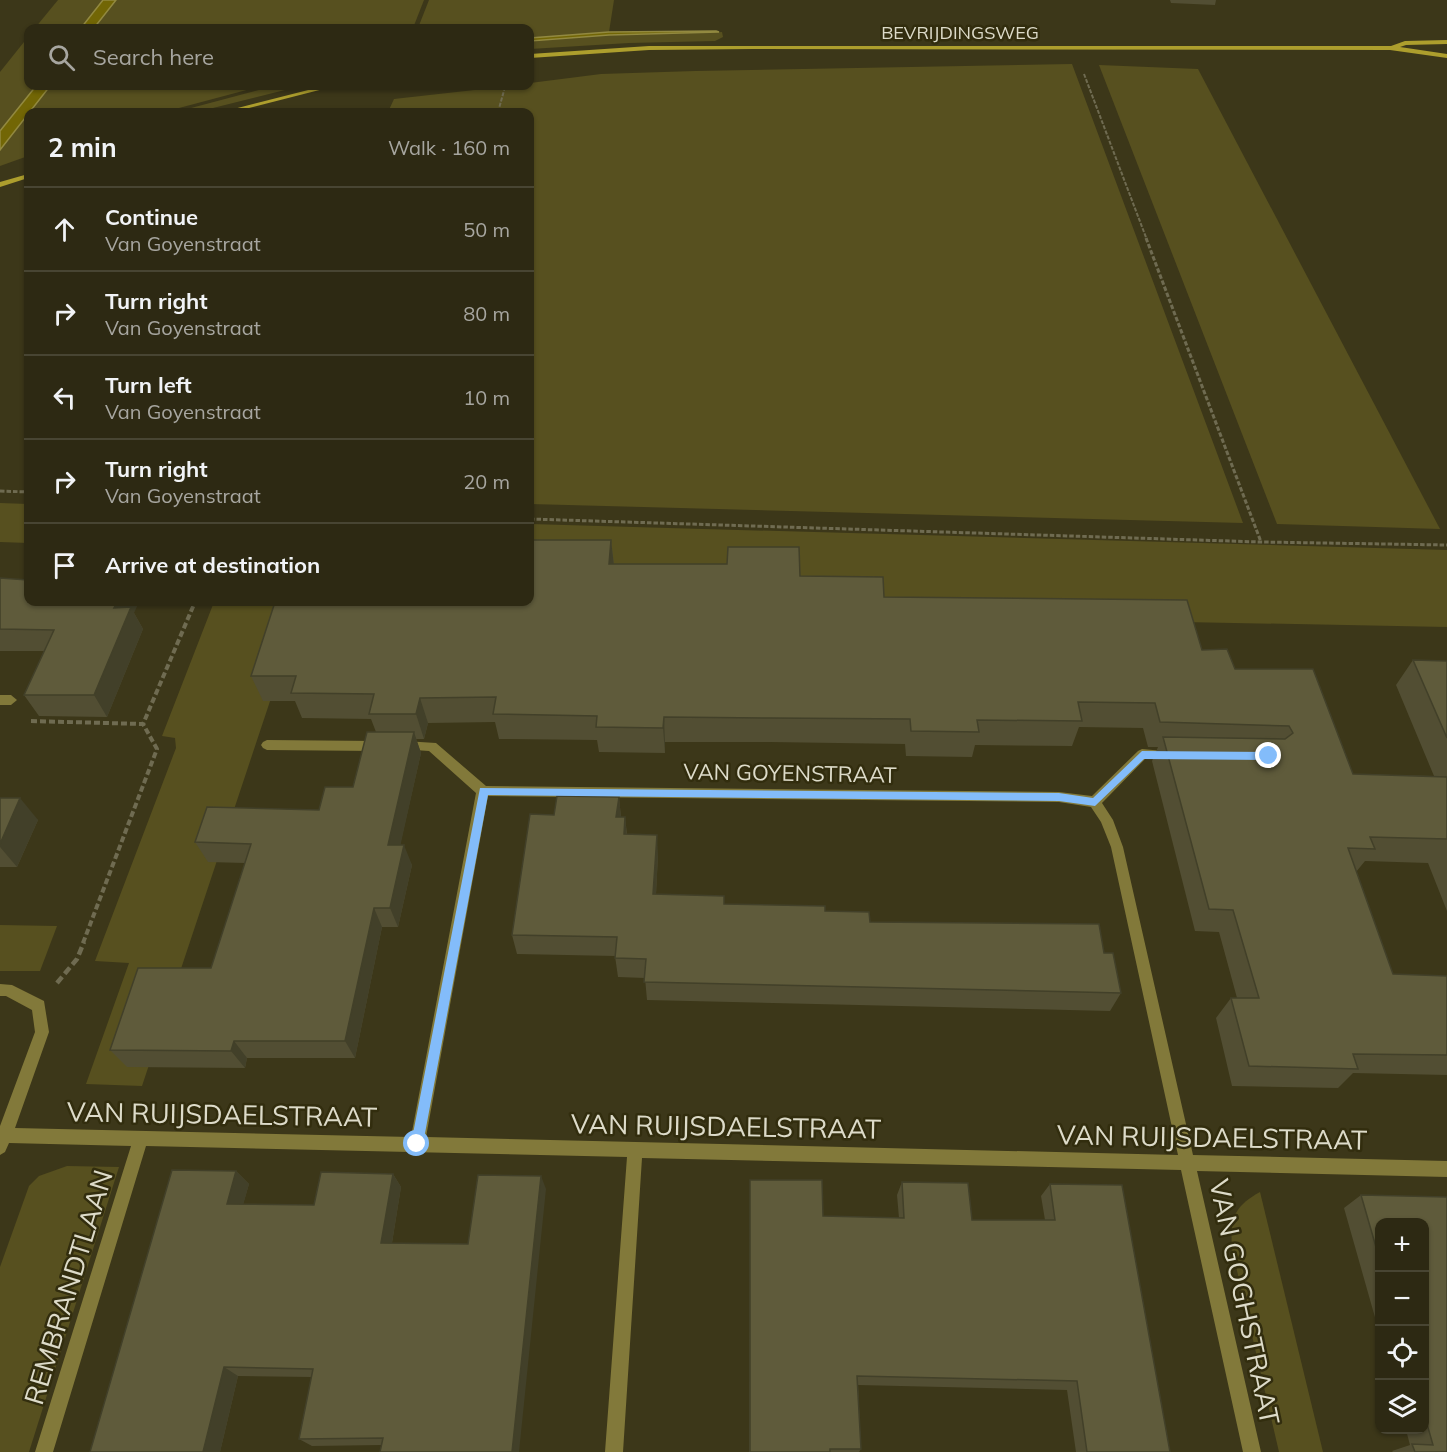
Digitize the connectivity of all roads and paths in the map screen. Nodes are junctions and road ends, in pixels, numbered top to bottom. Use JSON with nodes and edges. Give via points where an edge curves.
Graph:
{"nodes":[{"id":1,"x":1447,"y":42,"type":"edge"},
{"id":2,"x":1074,"y":48,"type":"junction"},
{"id":3,"x":1390,"y":48,"type":"junction"},
{"id":4,"x":534,"y":56,"type":"edge"},
{"id":5,"x":1447,"y":56,"type":"edge"},
{"id":6,"x":315,"y":90,"type":"edge"},
{"id":7,"x":504,"y":90,"type":"edge"},
{"id":8,"x":242,"y":108,"type":"edge"},
{"id":9,"x":499,"y":108,"type":"edge"},
{"id":10,"x":24,"y":177,"type":"edge"},
{"id":11,"x":0,"y":185,"type":"edge"},
{"id":12,"x":0,"y":491,"type":"edge"},
{"id":13,"x":24,"y":492,"type":"edge"},
{"id":14,"x":534,"y":519,"type":"edge"},
{"id":15,"x":1261,"y":542,"type":"junction"},
{"id":16,"x":1447,"y":545,"type":"edge"},
{"id":17,"x":193,"y":606,"type":"edge"},
{"id":18,"x":6,"y":700,"type":"edge"},
{"id":19,"x":143,"y":724,"type":"junction"},
{"id":20,"x":267,"y":745,"type":"dead end"},
{"id":21,"x":1188,"y":755,"type":"edge"},
{"id":22,"x":483,"y":791,"type":"junction"},
{"id":23,"x":1095,"y":802,"type":"junction"},
{"id":24,"x":0,"y":990,"type":"edge"},
{"id":25,"x":39,"y":1006,"type":"junction"},
{"id":26,"x":141,"y":1138,"type":"junction"},
{"id":27,"x":2,"y":1141,"type":"edge"},
{"id":28,"x":417,"y":1144,"type":"junction"},
{"id":29,"x":635,"y":1149,"type":"junction"},
{"id":30,"x":1189,"y":1162,"type":"junction"},
{"id":31,"x":1447,"y":1168,"type":"edge"},
{"id":32,"x":44,"y":1452,"type":"edge"},
{"id":33,"x":614,"y":1452,"type":"edge"},
{"id":34,"x":1252,"y":1452,"type":"edge"}],
"edges":[{"from":1,"to":3,"type":"main road","name":"BEVRIJDINGSWEG","via":[[1405,43]]},
{"from":2,"to":3,"type":"main road","name":"BEVRIJDINGSWEG"},
{"from":2,"to":4,"type":"main road","name":"BEVRIJDINGSWEG","via":[[649,48]]},
{"from":2,"to":15,"type":"path"},
{"from":3,"to":5,"type":"main road","name":"BEVRIJDINGSWEG"},
{"from":6,"to":8,"type":"main road"},
{"from":7,"to":9,"type":"path"},
{"from":10,"to":11,"type":"main road"},
{"from":12,"to":13,"type":"path"},
{"from":14,"to":15,"type":"path"},
{"from":15,"to":16,"type":"path"},
{"from":17,"to":19,"type":"path"},
{"from":18,"to":19,"type":"path","via":[[2,720]]},
{"from":19,"to":25,"type":"path","via":[[157,749],[76,959]]},
{"from":20,"to":22,"type":"street","via":[[432,747]]},
{"from":21,"to":23,"type":"street","via":[[1142,754]]},
{"from":22,"to":23,"type":"street","name":"VAN GOYENSTRAAT","via":[[1059,797]]},
{"from":22,"to":28,"type":"street"},
{"from":23,"to":30,"type":"street","via":[[1117,847]]},
{"from":24,"to":25,"type":"street"},
{"from":25,"to":27,"type":"street","via":[[42,1032]]},
{"from":26,"to":27,"type":"street","name":"VAN RUIJSDAELSTRAAT"},
{"from":26,"to":28,"type":"street","name":"VAN RUIJSDAELSTRAAT"},
{"from":26,"to":32,"type":"street","name":"REMBRANDTLAAN"},
{"from":28,"to":29,"type":"street","name":"VAN RUIJSDAELSTRAAT"},
{"from":29,"to":30,"type":"street","name":"VAN RUIJSDAELSTRAAT"},
{"from":29,"to":33,"type":"street"},
{"from":30,"to":31,"type":"street","name":"VAN RUIJSDAELSTRAAT"},
{"from":30,"to":34,"type":"street","name":"VAN GOGHSTRAAT"}]}
